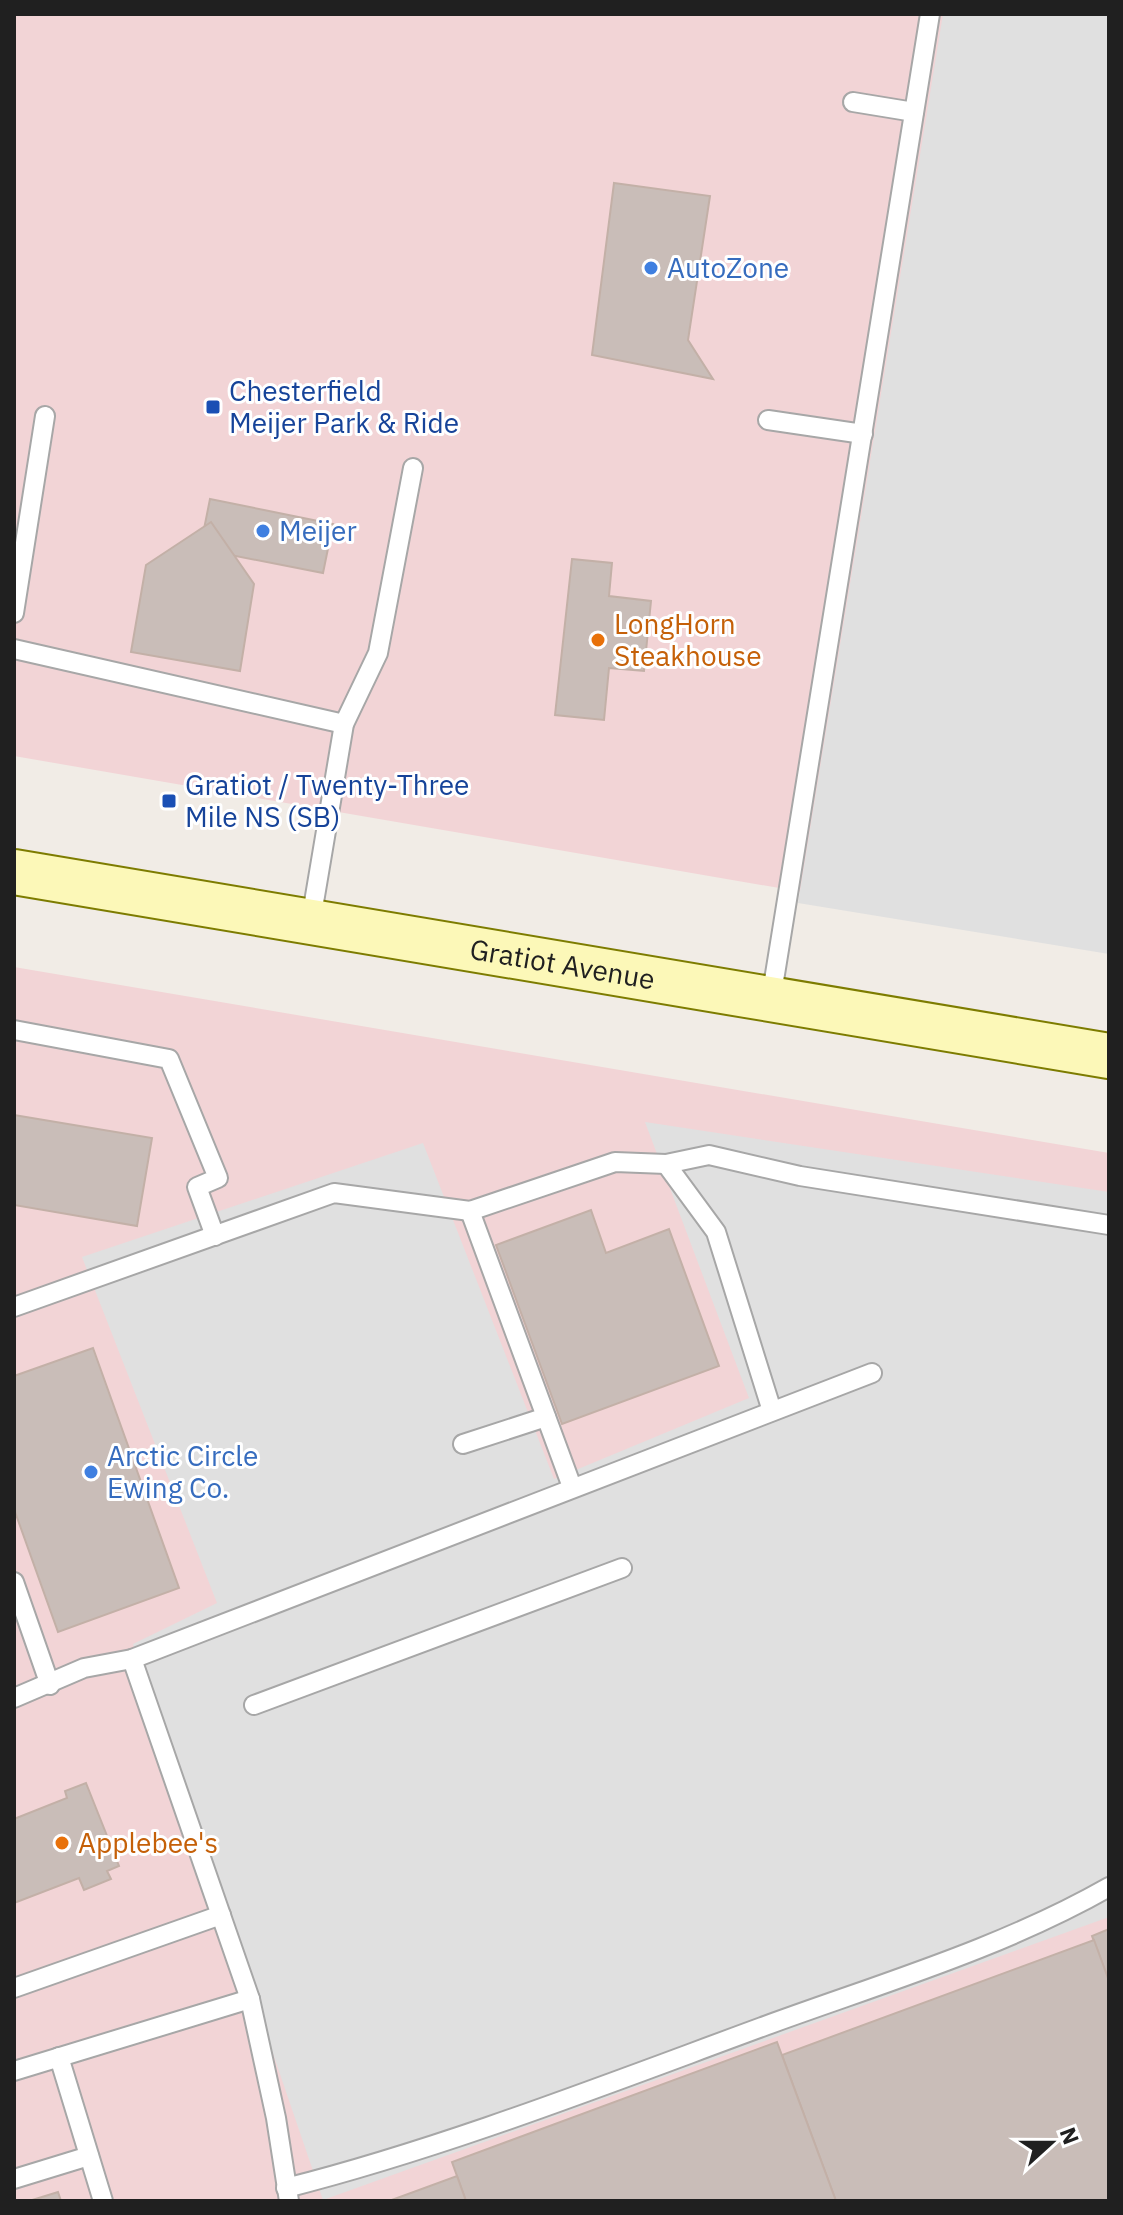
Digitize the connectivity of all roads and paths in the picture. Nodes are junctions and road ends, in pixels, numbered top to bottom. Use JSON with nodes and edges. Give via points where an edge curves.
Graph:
{"nodes":[{"id":1,"x":930,"y":14,"type":"edge"},
{"id":2,"x":853,"y":102,"type":"dead end"},
{"id":3,"x":914,"y":112,"type":"junction"},
{"id":4,"x":45,"y":416,"type":"dead end"},
{"id":5,"x":768,"y":420,"type":"dead end"},
{"id":6,"x":863,"y":434,"type":"junction"},
{"id":7,"x":413,"y":468,"type":"dead end"},
{"id":8,"x":14,"y":613,"type":"edge"},
{"id":9,"x":14,"y":649,"type":"edge"},
{"id":10,"x":344,"y":724,"type":"junction"},
{"id":11,"x":14,"y":872,"type":"edge"},
{"id":12,"x":311,"y":920,"type":"junction"},
{"id":13,"x":771,"y":999,"type":"junction"},
{"id":14,"x":14,"y":1030,"type":"edge"},
{"id":15,"x":1109,"y":1056,"type":"edge"},
{"id":16,"x":666,"y":1164,"type":"junction"},
{"id":17,"x":470,"y":1211,"type":"junction"},
{"id":18,"x":1109,"y":1225,"type":"edge"},
{"id":19,"x":215,"y":1236,"type":"junction"},
{"id":20,"x":14,"y":1307,"type":"edge"},
{"id":21,"x":872,"y":1373,"type":"dead end"},
{"id":22,"x":772,"y":1411,"type":"junction"},
{"id":23,"x":546,"y":1417,"type":"junction"},
{"id":24,"x":463,"y":1444,"type":"dead end"},
{"id":25,"x":572,"y":1487,"type":"junction"},
{"id":26,"x":622,"y":1568,"type":"dead end"},
{"id":27,"x":14,"y":1582,"type":"edge"},
{"id":28,"x":132,"y":1659,"type":"junction"},
{"id":29,"x":50,"y":1685,"type":"junction"},
{"id":30,"x":14,"y":1698,"type":"edge"},
{"id":31,"x":254,"y":1705,"type":"dead end"},
{"id":32,"x":1109,"y":1887,"type":"edge"},
{"id":33,"x":221,"y":1915,"type":"junction"},
{"id":34,"x":14,"y":1988,"type":"edge"},
{"id":35,"x":250,"y":1999,"type":"junction"},
{"id":36,"x":59,"y":2057,"type":"junction"},
{"id":37,"x":14,"y":2071,"type":"edge"},
{"id":38,"x":89,"y":2156,"type":"junction"},
{"id":39,"x":14,"y":2179,"type":"edge"},
{"id":40,"x":287,"y":2194,"type":"edge"},
{"id":41,"x":103,"y":2201,"type":"edge"}],
"edges":[{"from":1,"to":3,"type":"lane"},
{"from":2,"to":3,"type":"lane"},
{"from":3,"to":6,"type":"lane"},
{"from":4,"to":8,"type":"lane"},
{"from":5,"to":6,"type":"lane"},
{"from":6,"to":13,"type":"lane"},
{"from":7,"to":10,"type":"lane","via":[[378,653]]},
{"from":9,"to":10,"type":"lane"},
{"from":10,"to":12,"type":"lane"},
{"from":11,"to":12,"type":"main road","name":"Gratiot Avenue"},
{"from":12,"to":13,"type":"main road","name":"Gratiot Avenue"},
{"from":13,"to":15,"type":"main road","name":"Gratiot Avenue"},
{"from":14,"to":19,"type":"lane","via":[[169,1059],[218,1178],[197,1187]]},
{"from":16,"to":17,"type":"lane","via":[[615,1162]]},
{"from":16,"to":18,"type":"lane","via":[[709,1155],[800,1176]]},
{"from":16,"to":22,"type":"lane","via":[[716,1232]]},
{"from":17,"to":19,"type":"lane","via":[[334,1193]]},
{"from":17,"to":23,"type":"lane"},
{"from":19,"to":20,"type":"lane"},
{"from":21,"to":22,"type":"lane"},
{"from":22,"to":25,"type":"lane"},
{"from":23,"to":24,"type":"lane"},
{"from":23,"to":25,"type":"lane"},
{"from":25,"to":28,"type":"lane"},
{"from":26,"to":31,"type":"lane"},
{"from":27,"to":29,"type":"lane"},
{"from":28,"to":29,"type":"lane","via":[[84,1668]]},
{"from":28,"to":33,"type":"lane"},
{"from":29,"to":30,"type":"lane"},
{"from":32,"to":40,"type":"lane","via":[[1033,1928],[603,2086]]},
{"from":33,"to":34,"type":"lane"},
{"from":33,"to":35,"type":"lane"},
{"from":35,"to":36,"type":"lane"},
{"from":35,"to":40,"type":"lane"},
{"from":36,"to":37,"type":"lane"},
{"from":36,"to":38,"type":"lane"},
{"from":38,"to":39,"type":"lane"},
{"from":38,"to":41,"type":"lane"}]}
